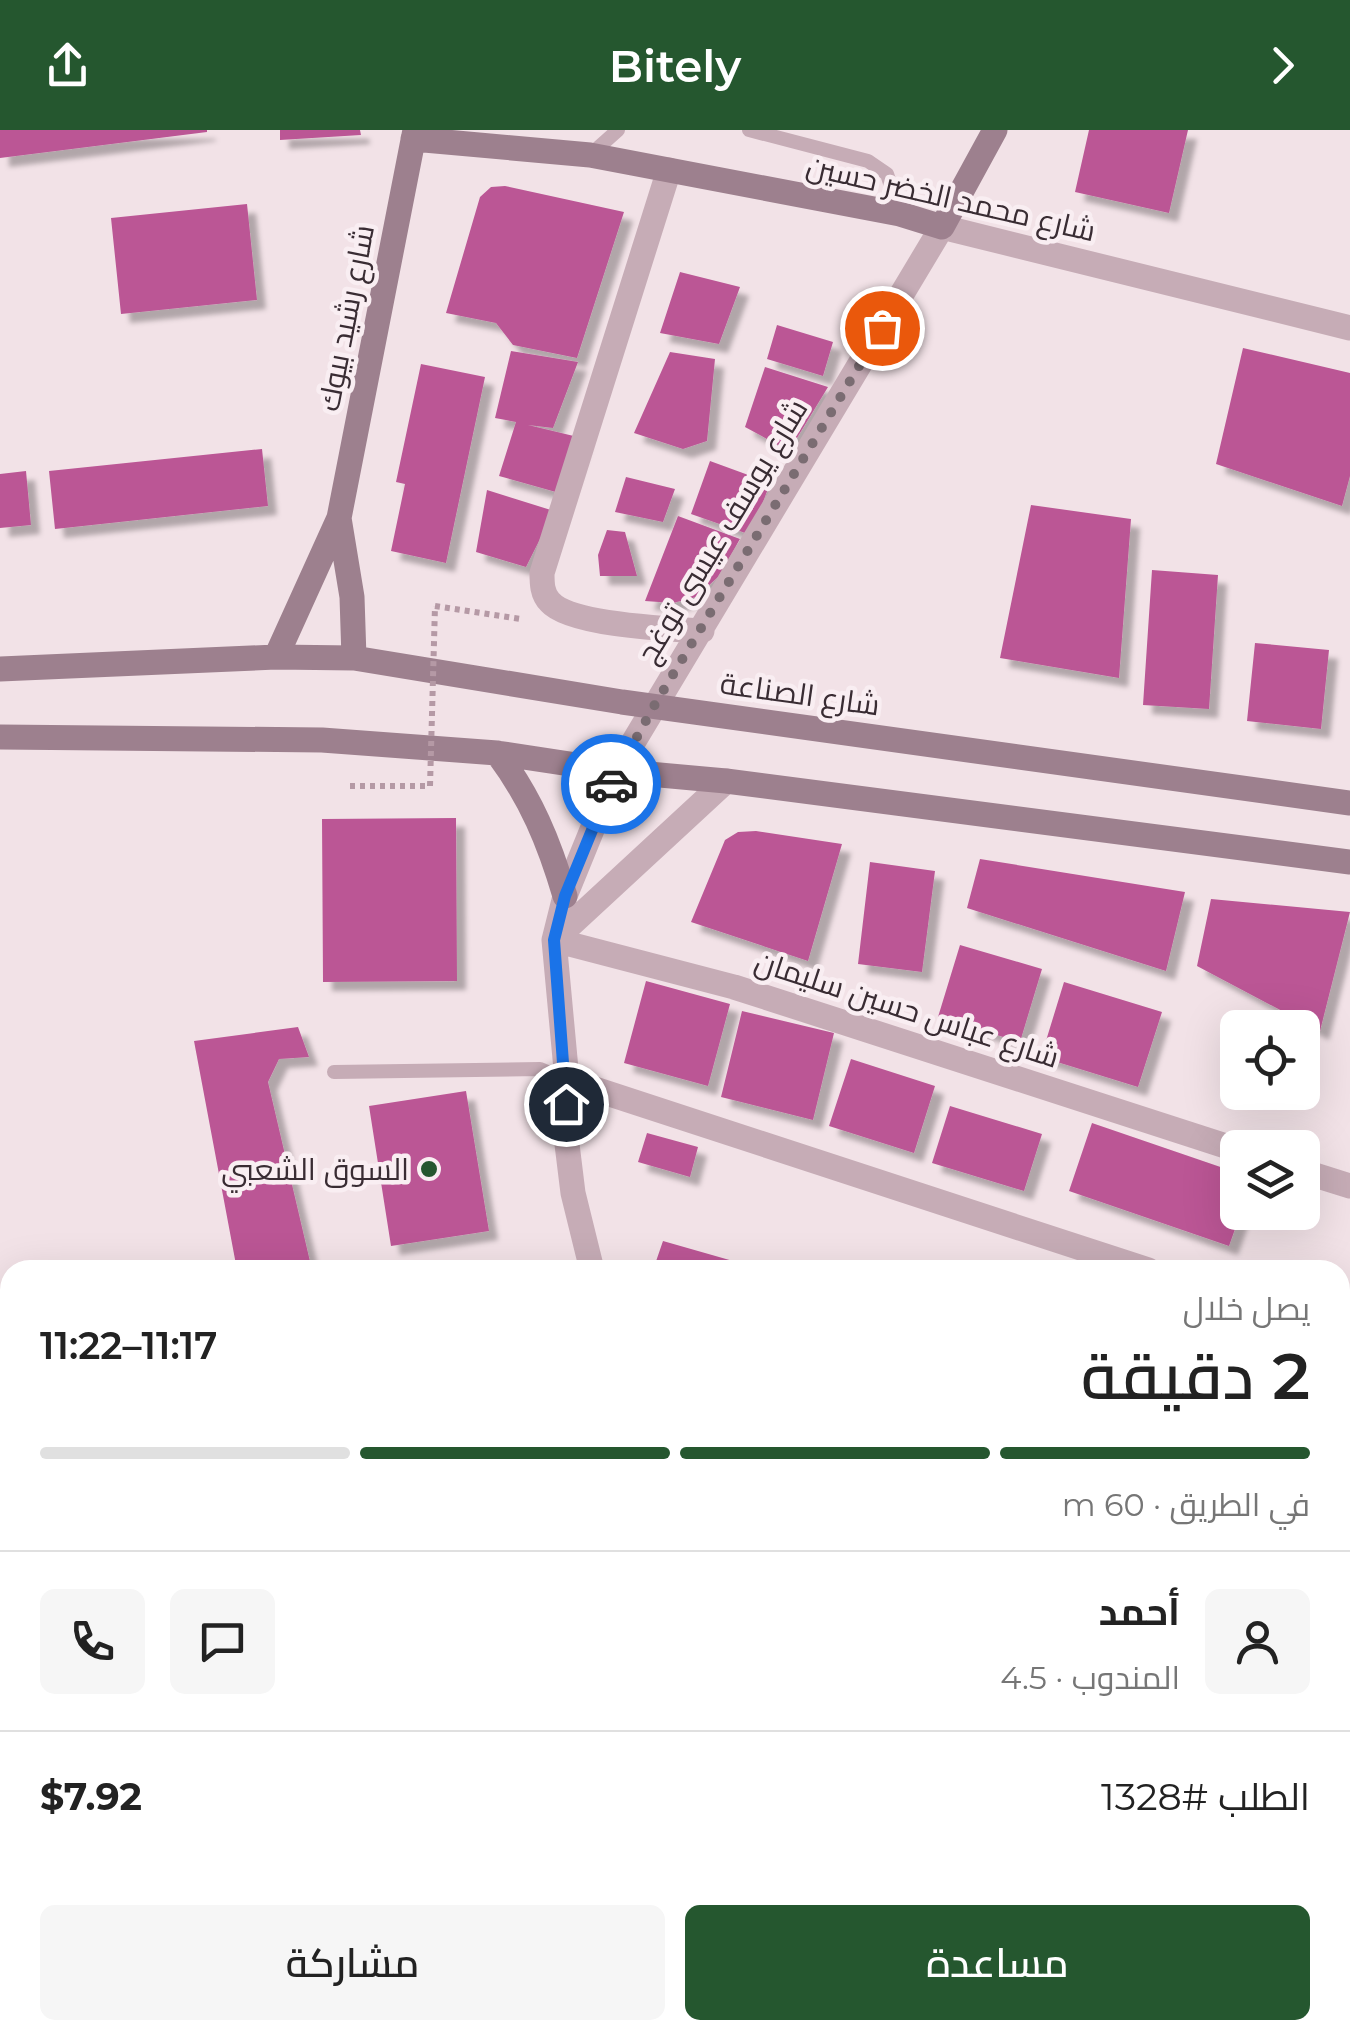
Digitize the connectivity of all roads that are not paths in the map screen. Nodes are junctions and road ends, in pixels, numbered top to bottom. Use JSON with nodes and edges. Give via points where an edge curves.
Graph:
{"nodes":[{"id":1,"x":618,"y":130,"type":"edge"},
{"id":2,"x":749,"y":130,"type":"edge"},
{"id":3,"x":996,"y":130,"type":"edge"},
{"id":4,"x":757,"y":131,"type":"edge"},
{"id":5,"x":414,"y":134,"type":"edge"},
{"id":6,"x":590,"y":155,"type":"junction"},
{"id":7,"x":668,"y":170,"type":"junction"},
{"id":8,"x":900,"y":214,"type":"junction"},
{"id":9,"x":942,"y":227,"type":"junction"},
{"id":10,"x":1350,"y":328,"type":"edge"},
{"id":11,"x":339,"y":518,"type":"junction"},
{"id":12,"x":702,"y":631,"type":"junction"},
{"id":13,"x":276,"y":657,"type":"junction"},
{"id":14,"x":354,"y":658,"type":"junction"},
{"id":15,"x":0,"y":669,"type":"edge"},
{"id":16,"x":654,"y":706,"type":"junction"},
{"id":17,"x":0,"y":738,"type":"edge"},
{"id":18,"x":497,"y":752,"type":"junction"},
{"id":19,"x":616,"y":771,"type":"junction"},
{"id":20,"x":726,"y":781,"type":"junction"},
{"id":21,"x":1350,"y":804,"type":"edge"},
{"id":22,"x":1350,"y":862,"type":"edge"},
{"id":23,"x":565,"y":896,"type":"junction"},
{"id":24,"x":554,"y":940,"type":"junction"},
{"id":25,"x":334,"y":1072,"type":"dead end"},
{"id":26,"x":567,"y":1080,"type":"junction"},
{"id":27,"x":1220,"y":1144,"type":"edge"},
{"id":28,"x":1320,"y":1177,"type":"edge"},
{"id":29,"x":1350,"y":1186,"type":"edge"},
{"id":30,"x":590,"y":1260,"type":"edge"},
{"id":31,"x":1117,"y":1260,"type":"edge"}],
"edges":[{"from":1,"to":6,"type":"lane"},
{"from":2,"to":4,"type":"lane"},
{"from":3,"to":9,"type":"main road","name":"شارع يوسف عيسى توغج"},
{"from":4,"to":8,"type":"lane","via":[[868,161],[887,174]]},
{"from":5,"to":6,"type":"main road","name":"شارع محمد الخضر حسين"},
{"from":5,"to":11,"type":"main road","name":"شارع رشيد بيوك"},
{"from":6,"to":7,"type":"main road","name":"شارع محمد الخضر حسين"},
{"from":7,"to":8,"type":"main road","name":"شارع محمد الخضر حسين"},
{"from":7,"to":12,"type":"street","via":[[542,586],[559,609],[590,619]]},
{"from":8,"to":9,"type":"main road","name":"شارع محمد الخضر حسين"},
{"from":9,"to":10,"type":"street","name":"شارع محمد الخضر حسين"},
{"from":9,"to":12,"type":"street","name":"شارع يوسف عيسى توغج"},
{"from":11,"to":13,"type":"main road","name":"شارع رشيد بيوك"},
{"from":11,"to":14,"type":"main road","name":"شارع رشيد بيوك"},
{"from":12,"to":16,"type":"street","name":"شارع يوسف عيسى توغج"},
{"from":13,"to":14,"type":"main road","name":"شارع الصناعة"},
{"from":13,"to":15,"type":"main road","name":"شارع الصناعة"},
{"from":14,"to":16,"type":"main road","name":"شارع الصناعة"},
{"from":16,"to":19,"type":"street","name":"شارع يوسف عيسى توغج"},
{"from":16,"to":21,"type":"main road","name":"شارع الصناعة"},
{"from":17,"to":18,"type":"main road","via":[[322,740]]},
{"from":18,"to":19,"type":"main road"},
{"from":18,"to":23,"type":"main road","via":[[540,818]]},
{"from":19,"to":20,"type":"main road"},
{"from":19,"to":23,"type":"street","name":"شارع يوسف عيسى توغج"},
{"from":20,"to":22,"type":"main road"},
{"from":20,"to":24,"type":"street"},
{"from":23,"to":24,"type":"street","name":"شارع يوسف عيسى توغج"},
{"from":24,"to":26,"type":"street","name":"شارع يوسف عيسى توغج"},
{"from":24,"to":27,"type":"street","name":"شارع عباس حسين سليمان","via":[[734,988]]},
{"from":25,"to":26,"type":"lane","via":[[540,1069]]},
{"from":26,"to":30,"type":"street","name":"شارع يوسف عيسى توغج","via":[[573,1192]]},
{"from":26,"to":31,"type":"street"},
{"from":28,"to":29,"type":"street"}]}
